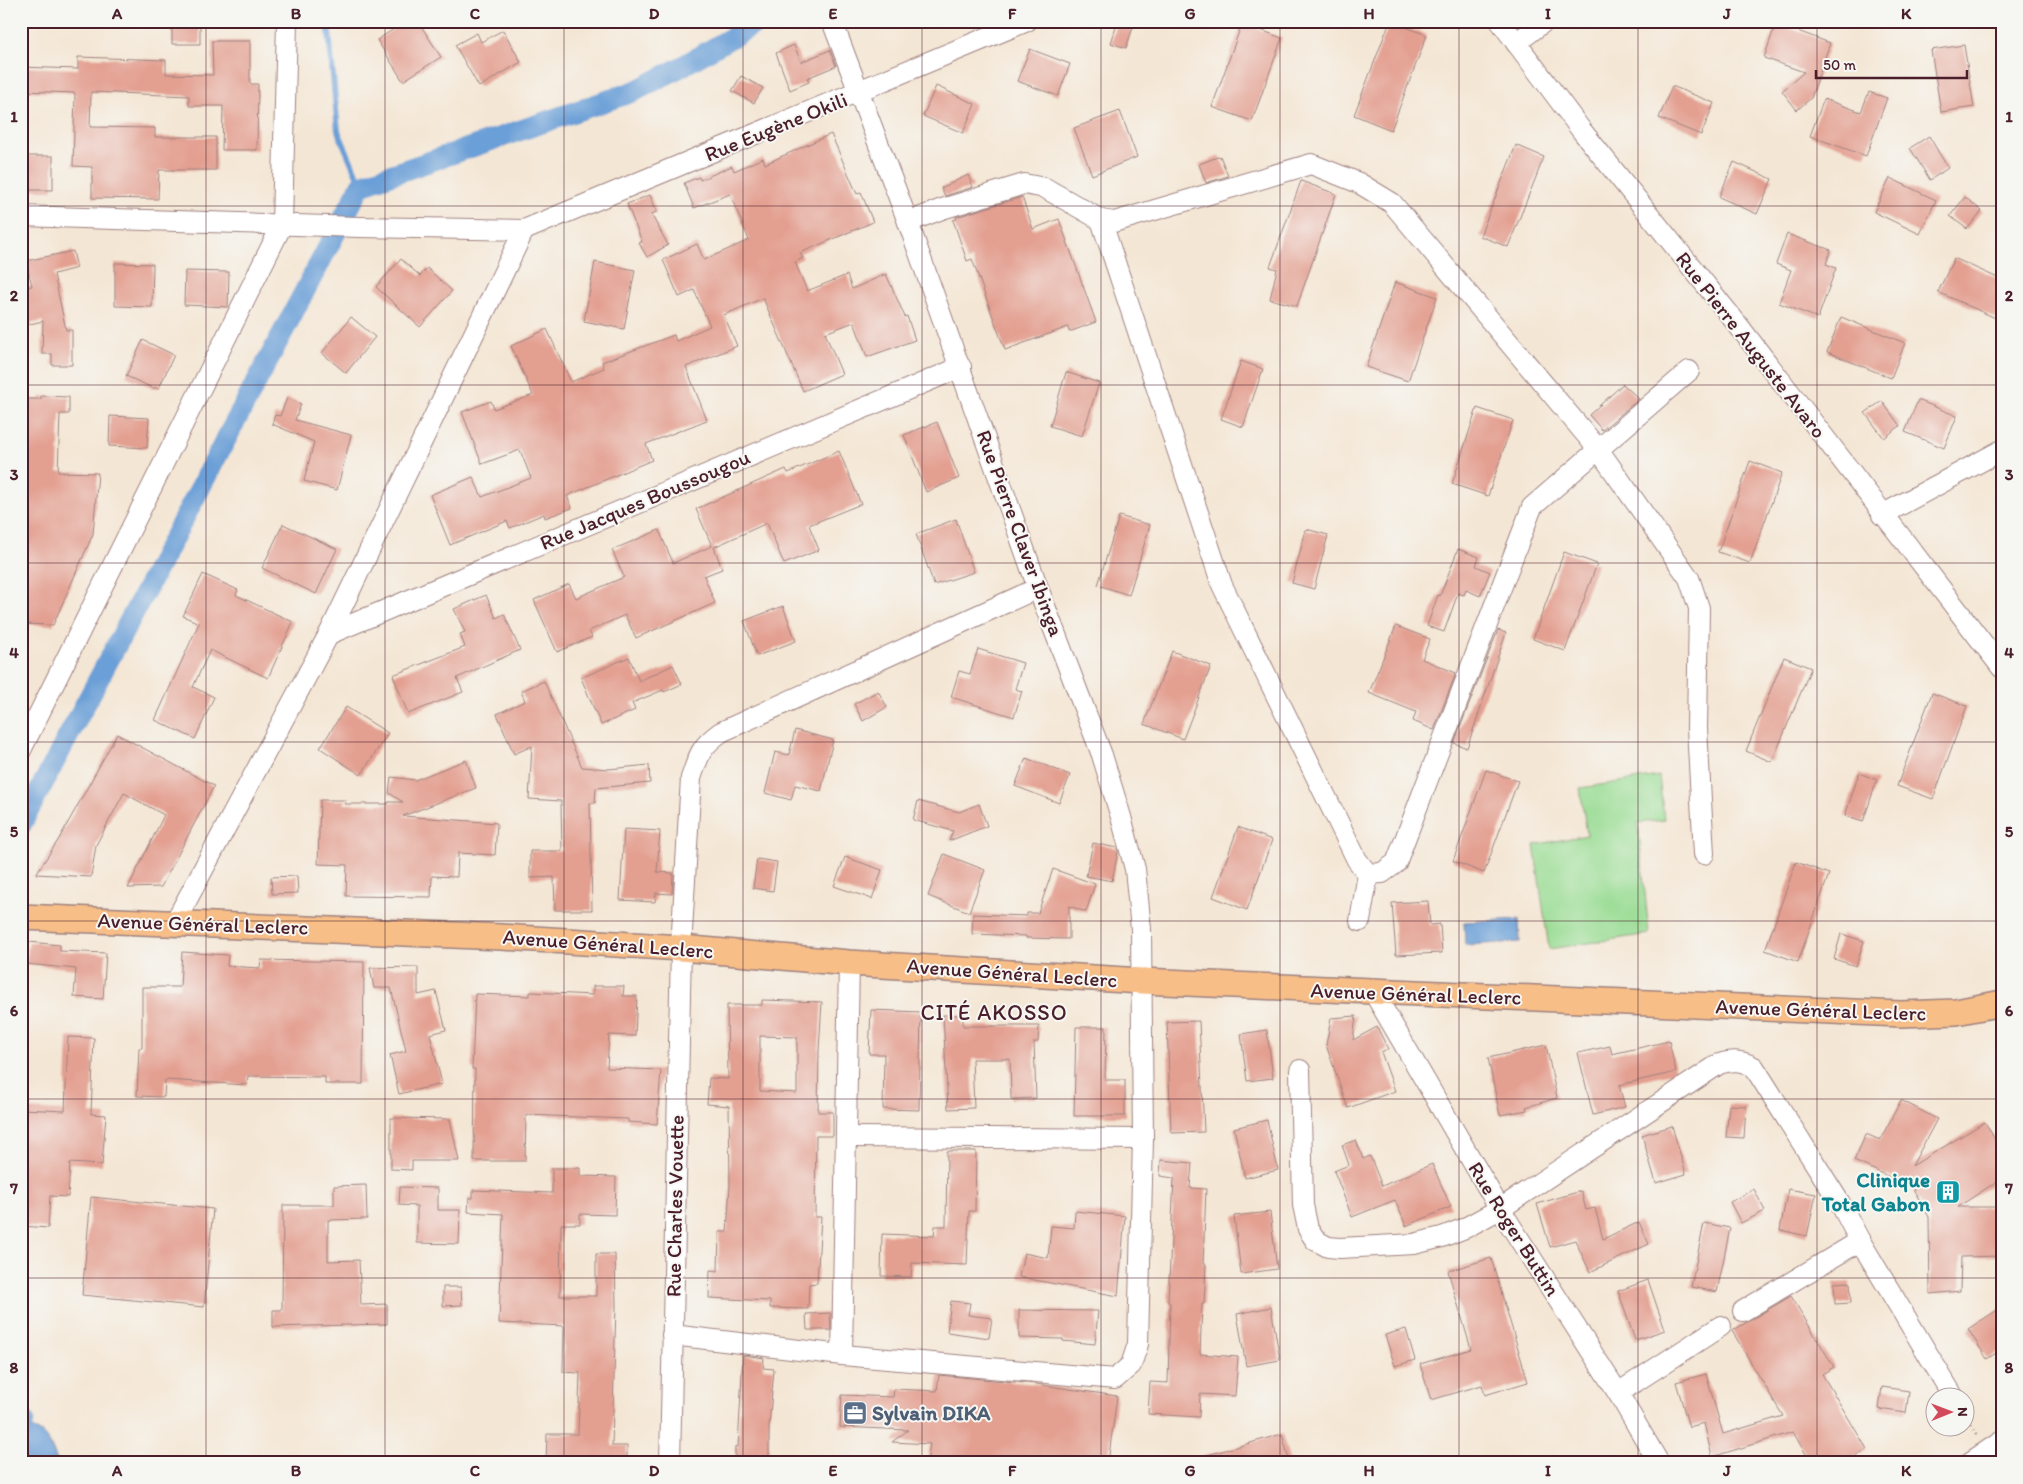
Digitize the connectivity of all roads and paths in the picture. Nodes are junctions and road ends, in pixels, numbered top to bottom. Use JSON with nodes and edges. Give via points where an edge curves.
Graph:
{"nodes":[{"id":1,"x":287,"y":21,"type":"edge"},
{"id":2,"x":832,"y":21,"type":"edge"},
{"id":3,"x":1027,"y":21,"type":"edge"},
{"id":4,"x":1500,"y":21,"type":"edge"},
{"id":5,"x":1545,"y":21,"type":"edge"},
{"id":6,"x":1516,"y":43,"type":"junction"},
{"id":7,"x":860,"y":92,"type":"junction"},
{"id":8,"x":21,"y":216,"type":"edge"},
{"id":9,"x":1101,"y":220,"type":"junction"},
{"id":10,"x":908,"y":222,"type":"junction"},
{"id":11,"x":282,"y":225,"type":"junction"},
{"id":12,"x":524,"y":230,"type":"junction"},
{"id":13,"x":960,"y":367,"type":"junction"},
{"id":14,"x":1689,"y":371,"type":"dead end"},
{"id":15,"x":1598,"y":450,"type":"junction"},
{"id":16,"x":2002,"y":450,"type":"edge"},
{"id":17,"x":1882,"y":515,"type":"junction"},
{"id":18,"x":1038,"y":588,"type":"junction"},
{"id":19,"x":329,"y":634,"type":"junction"},
{"id":20,"x":2002,"y":668,"type":"edge"},
{"id":21,"x":21,"y":750,"type":"edge"},
{"id":22,"x":1704,"y":854,"type":"dead end"},
{"id":23,"x":1368,"y":874,"type":"junction"},
{"id":24,"x":21,"y":917,"type":"edge"},
{"id":25,"x":1360,"y":921,"type":"dead end"},
{"id":26,"x":174,"y":924,"type":"junction"},
{"id":27,"x":681,"y":948,"type":"junction"},
{"id":28,"x":849,"y":963,"type":"junction"},
{"id":29,"x":1142,"y":982,"type":"junction"},
{"id":30,"x":1374,"y":993,"type":"junction"},
{"id":31,"x":2002,"y":1003,"type":"edge"},
{"id":32,"x":1300,"y":1070,"type":"dead end"},
{"id":33,"x":847,"y":1137,"type":"junction"},
{"id":34,"x":1143,"y":1139,"type":"junction"},
{"id":35,"x":1500,"y":1209,"type":"junction"},
{"id":36,"x":1860,"y":1241,"type":"junction"},
{"id":37,"x":1743,"y":1311,"type":"dead end"},
{"id":38,"x":1721,"y":1326,"type":"dead end"},
{"id":39,"x":672,"y":1335,"type":"junction"},
{"id":40,"x":842,"y":1355,"type":"junction"},
{"id":41,"x":1948,"y":1386,"type":"edge"},
{"id":42,"x":1618,"y":1393,"type":"junction"},
{"id":43,"x":2002,"y":1441,"type":"edge"},
{"id":44,"x":670,"y":1463,"type":"edge"},
{"id":45,"x":1659,"y":1463,"type":"edge"},
{"id":46,"x":1969,"y":1463,"type":"edge"}],
"edges":[{"from":1,"to":11,"type":"street"},
{"from":2,"to":7,"type":"street","name":"Rue Pierre Claver Ibinga"},
{"from":3,"to":7,"type":"street","name":"Rue Eugène Okili"},
{"from":4,"to":6,"type":"street","name":"Rue Pierre Auguste Avaro"},
{"from":5,"to":6,"type":"street"},
{"from":6,"to":17,"type":"street","name":"Rue Pierre Auguste Avaro","via":[[1582,131],[1738,325]]},
{"from":7,"to":10,"type":"street","name":"Rue Pierre Claver Ibinga"},
{"from":7,"to":12,"type":"street","name":"Rue Eugène Okili"},
{"from":8,"to":11,"type":"street"},
{"from":9,"to":10,"type":"street","via":[[1045,188],[1024,184]]},
{"from":9,"to":15,"type":"street","via":[[1114,222],[1311,164],[1359,183],[1392,203]]},
{"from":9,"to":23,"type":"street","via":[[1222,586],[1357,860]]},
{"from":10,"to":13,"type":"street","name":"Rue Pierre Claver Ibinga"},
{"from":11,"to":12,"type":"street"},
{"from":11,"to":21,"type":"street"},
{"from":12,"to":19,"type":"street"},
{"from":13,"to":18,"type":"street","name":"Rue Pierre Claver Ibinga"},
{"from":13,"to":19,"type":"street","name":"Rue Jacques Boussougou"},
{"from":14,"to":15,"type":"street"},
{"from":15,"to":22,"type":"street","via":[[1689,578],[1699,608],[1697,728]]},
{"from":15,"to":23,"type":"street","via":[[1532,507],[1396,863],[1382,873]]},
{"from":16,"to":17,"type":"street"},
{"from":17,"to":20,"type":"street","name":"Rue Pierre Auguste Avaro"},
{"from":18,"to":27,"type":"street","name":"Rue Charles Vouette","via":[[720,732],[707,742],[691,778]]},
{"from":18,"to":29,"type":"street","name":"Rue Pierre Claver Ibinga","via":[[1102,755],[1135,869]]},
{"from":19,"to":26,"type":"street"},
{"from":23,"to":25,"type":"street"},
{"from":24,"to":26,"type":"main road","name":"Avenue Général Leclerc"},
{"from":26,"to":27,"type":"main road","name":"Avenue Général Leclerc","via":[[399,932]]},
{"from":27,"to":28,"type":"main road","name":"Avenue Général Leclerc"},
{"from":27,"to":39,"type":"street","name":"Rue Charles Vouette"},
{"from":28,"to":29,"type":"main road","name":"Avenue Général Leclerc"},
{"from":28,"to":33,"type":"street"},
{"from":29,"to":30,"type":"main road","name":"Avenue Général Leclerc"},
{"from":29,"to":34,"type":"street","name":"Rue Pierre Claver Ibinga"},
{"from":30,"to":31,"type":"main road","name":"Avenue Général Leclerc","via":[[1901,1014],[1956,1012]]},
{"from":30,"to":35,"type":"street","name":"Rue Roger Buttin"},
{"from":32,"to":35,"type":"street","via":[[1303,1205],[1314,1240],[1328,1248],[1414,1244],[1465,1228]]},
{"from":33,"to":34,"type":"street"},
{"from":33,"to":40,"type":"street"},
{"from":34,"to":40,"type":"street","name":"Rue Pierre Claver Ibinga","via":[[1138,1344],[1131,1365],[1115,1378]]},
{"from":35,"to":36,"type":"street","via":[[1719,1064],[1734,1060],[1754,1067],[1840,1203]]},
{"from":35,"to":42,"type":"street","name":"Rue Roger Buttin"},
{"from":36,"to":37,"type":"street"},
{"from":36,"to":41,"type":"street"},
{"from":38,"to":42,"type":"street"},
{"from":39,"to":40,"type":"street","name":"Rue Pierre Claver Ibinga"},
{"from":39,"to":44,"type":"street","name":"Rue Charles Vouette"},
{"from":42,"to":45,"type":"street","name":"Rue Roger Buttin"},
{"from":43,"to":46,"type":"street"}]}
